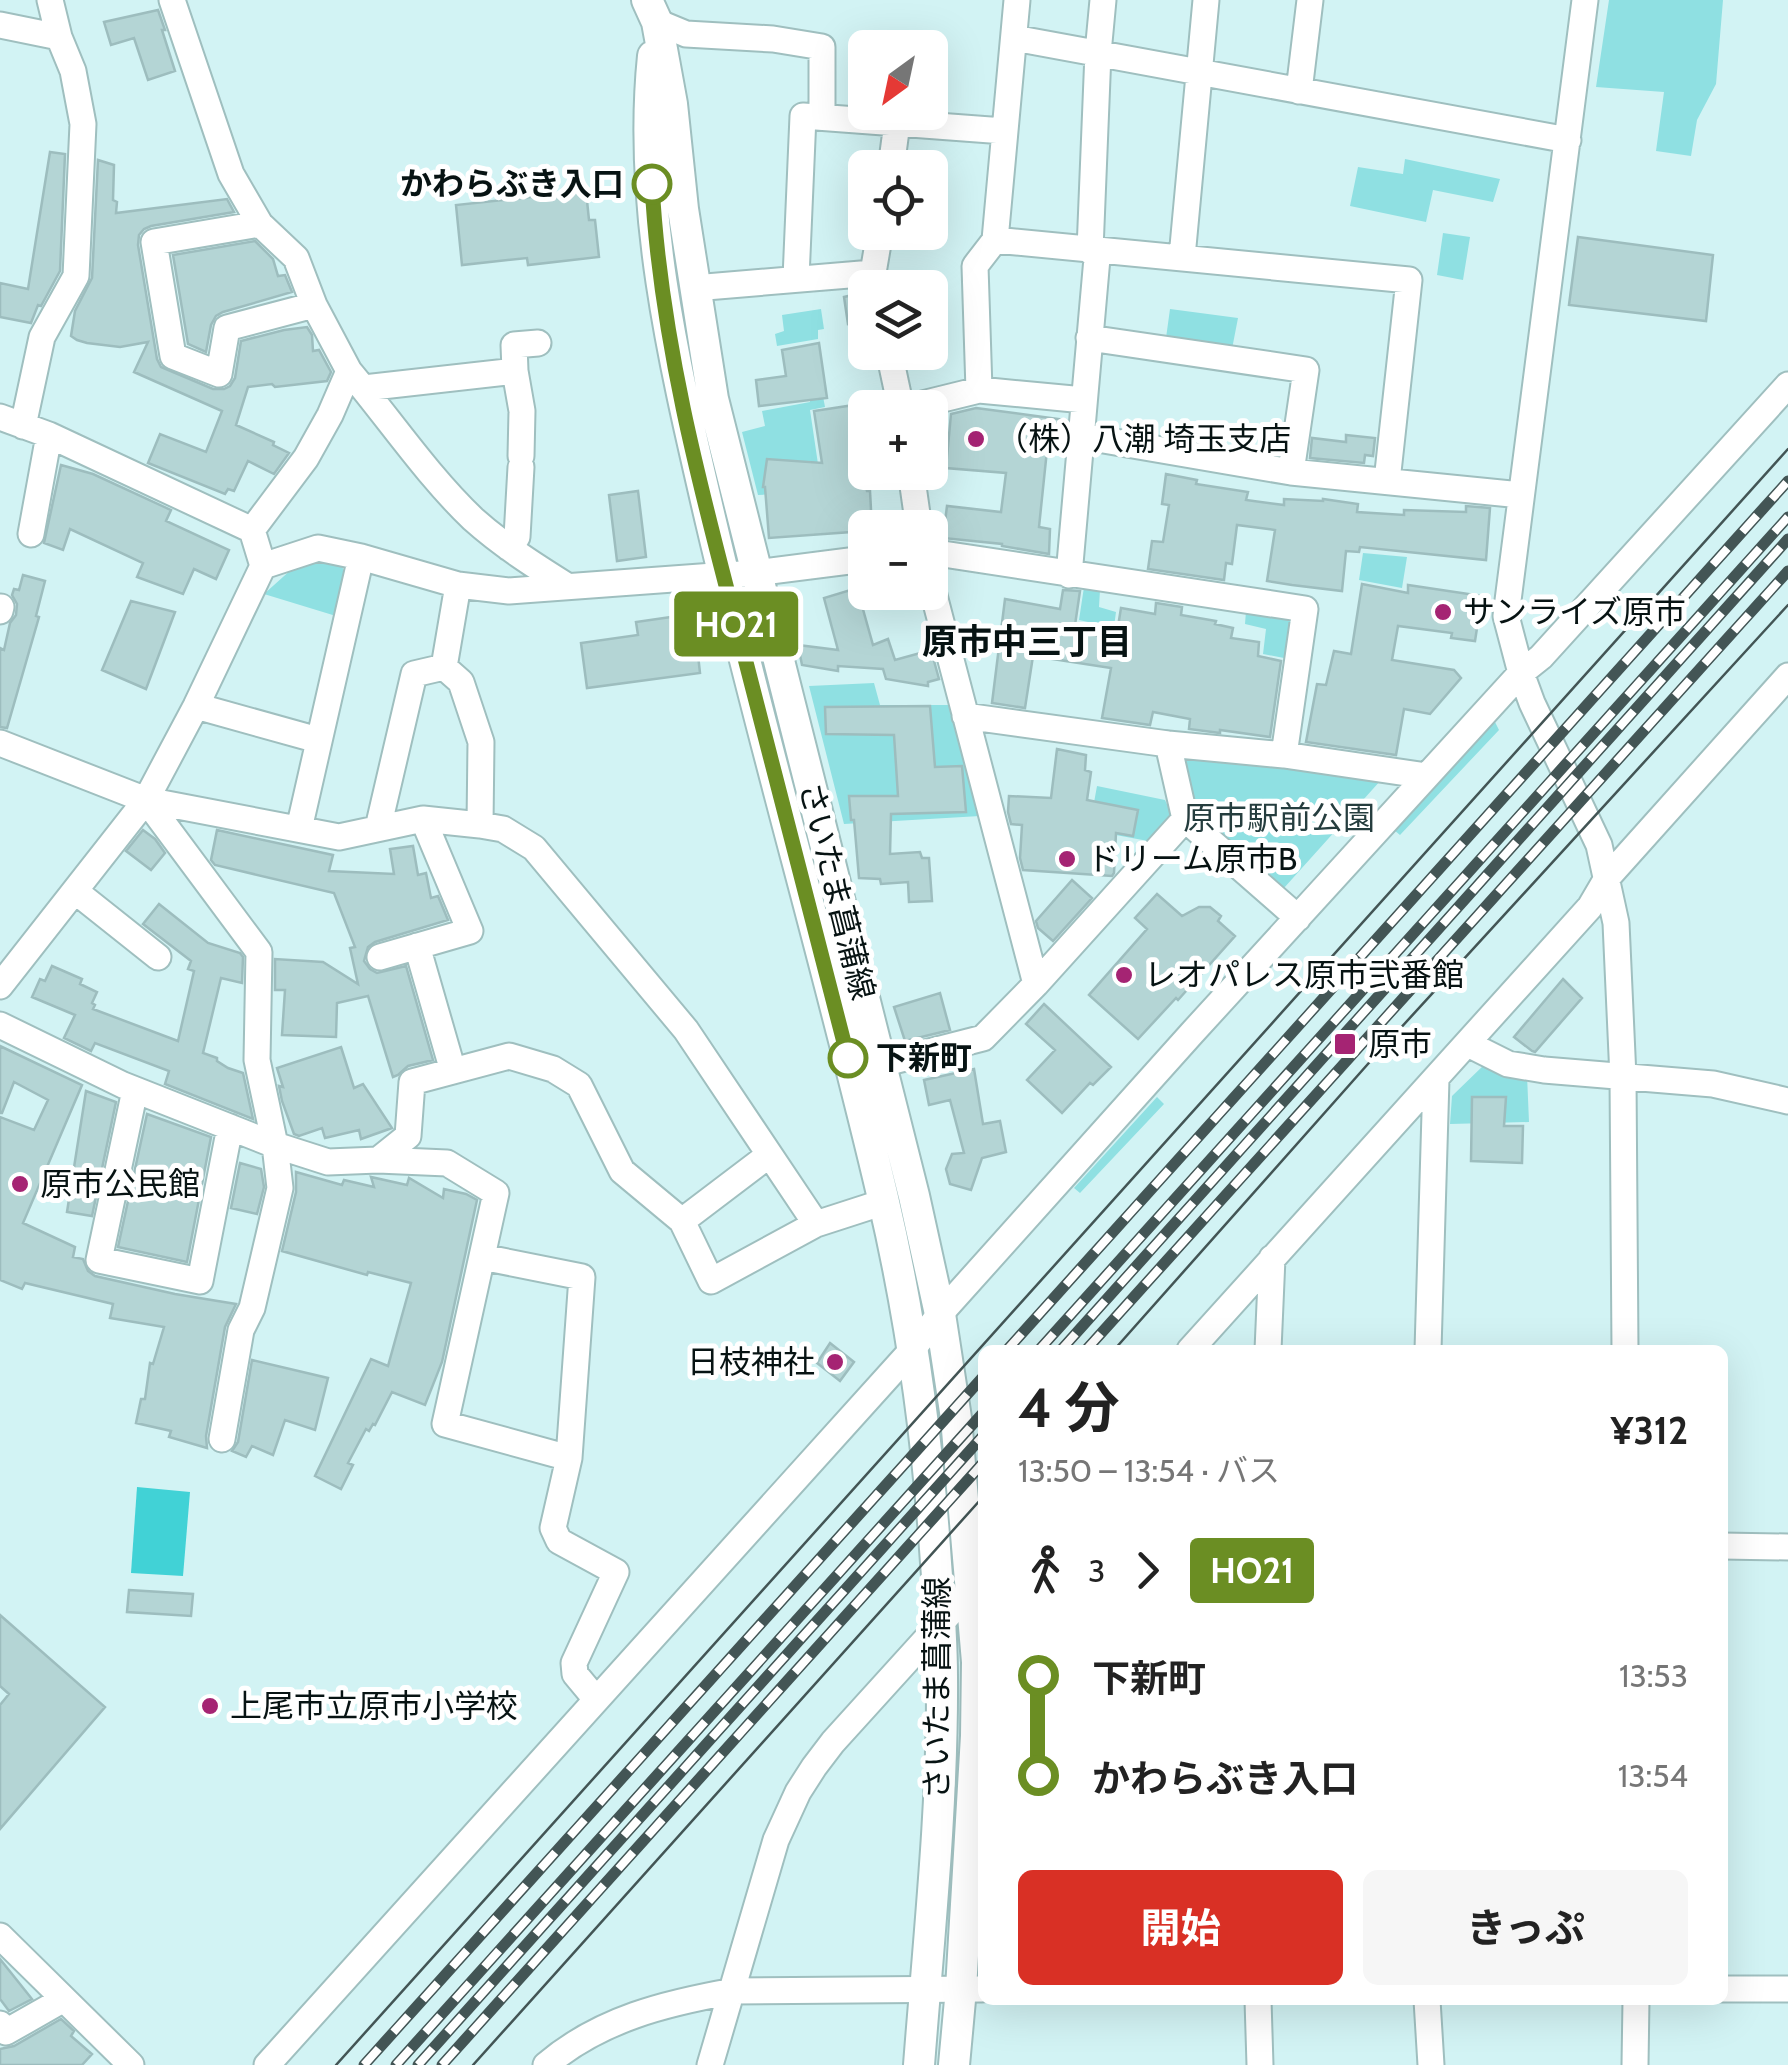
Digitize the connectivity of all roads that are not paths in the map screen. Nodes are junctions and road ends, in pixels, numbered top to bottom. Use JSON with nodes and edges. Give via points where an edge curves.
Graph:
{"nodes":[{"id":1,"x":50,"y":0,"type":"edge"},
{"id":2,"x":172,"y":0,"type":"edge"},
{"id":3,"x":1017,"y":0,"type":"edge"},
{"id":4,"x":1104,"y":0,"type":"edge"},
{"id":5,"x":1206,"y":0,"type":"edge"},
{"id":6,"x":1310,"y":0,"type":"edge"},
{"id":7,"x":1585,"y":0,"type":"edge"},
{"id":8,"x":658,"y":5,"type":"edge"},
{"id":9,"x":0,"y":25,"type":"edge"},
{"id":10,"x":60,"y":37,"type":"junction"},
{"id":11,"x":1014,"y":38,"type":"junction"},
{"id":12,"x":1098,"y":53,"type":"junction"},
{"id":13,"x":1198,"y":72,"type":"junction"},
{"id":14,"x":1299,"y":91,"type":"junction"},
{"id":15,"x":822,"y":118,"type":"junction"},
{"id":16,"x":848,"y":120,"type":"edge"},
{"id":17,"x":948,"y":127,"type":"edge"},
{"id":18,"x":1004,"y":132,"type":"junction"},
{"id":19,"x":1568,"y":140,"type":"junction"},
{"id":20,"x":260,"y":224,"type":"junction"},
{"id":21,"x":994,"y":240,"type":"junction"},
{"id":22,"x":1090,"y":250,"type":"junction"},
{"id":23,"x":1182,"y":257,"type":"junction"},
{"id":24,"x":796,"y":278,"type":"junction"},
{"id":25,"x":848,"y":279,"type":"edge"},
{"id":26,"x":694,"y":288,"type":"junction"},
{"id":27,"x":314,"y":305,"type":"junction"},
{"id":28,"x":1090,"y":338,"type":"junction"},
{"id":29,"x":538,"y":343,"type":"dead end"},
{"id":30,"x":515,"y":370,"type":"junction"},
{"id":31,"x":356,"y":380,"type":"junction"},
{"id":32,"x":1788,"y":385,"type":"edge"},
{"id":33,"x":978,"y":390,"type":"junction"},
{"id":34,"x":948,"y":397,"type":"edge"},
{"id":35,"x":1084,"y":400,"type":"junction"},
{"id":36,"x":12,"y":421,"type":"edge"},
{"id":37,"x":49,"y":435,"type":"junction"},
{"id":38,"x":1080,"y":436,"type":"junction"},
{"id":39,"x":1291,"y":472,"type":"junction"},
{"id":40,"x":1387,"y":481,"type":"junction"},
{"id":41,"x":1520,"y":495,"type":"junction"},
{"id":42,"x":252,"y":530,"type":"junction"},
{"id":43,"x":31,"y":534,"type":"dead end"},
{"id":44,"x":509,"y":548,"type":"junction"},
{"id":45,"x":948,"y":555,"type":"edge"},
{"id":46,"x":362,"y":558,"type":"junction"},
{"id":47,"x":848,"y":561,"type":"edge"},
{"id":48,"x":263,"y":566,"type":"junction"},
{"id":49,"x":755,"y":573,"type":"junction"},
{"id":50,"x":1069,"y":575,"type":"junction"},
{"id":51,"x":724,"y":576,"type":"junction"},
{"id":52,"x":458,"y":585,"type":"junction"},
{"id":53,"x":567,"y":586,"type":"junction"},
{"id":54,"x":938,"y":610,"type":"edge"},
{"id":55,"x":444,"y":667,"type":"junction"},
{"id":56,"x":1521,"y":673,"type":"junction"},
{"id":57,"x":1788,"y":676,"type":"edge"},
{"id":58,"x":196,"y":706,"type":"junction"},
{"id":59,"x":965,"y":716,"type":"junction"},
{"id":60,"x":318,"y":740,"type":"junction"},
{"id":61,"x":0,"y":743,"type":"edge"},
{"id":62,"x":1168,"y":744,"type":"junction"},
{"id":63,"x":1284,"y":755,"type":"junction"},
{"id":64,"x":1427,"y":776,"type":"junction"},
{"id":65,"x":146,"y":800,"type":"junction"},
{"id":66,"x":423,"y":819,"type":"junction"},
{"id":67,"x":1185,"y":819,"type":"junction"},
{"id":68,"x":480,"y":825,"type":"junction"},
{"id":69,"x":378,"y":828,"type":"junction"},
{"id":70,"x":299,"y":829,"type":"junction"},
{"id":71,"x":1607,"y":878,"type":"junction"},
{"id":72,"x":75,"y":891,"type":"junction"},
{"id":73,"x":1298,"y":918,"type":"junction"},
{"id":74,"x":417,"y":946,"type":"junction"},
{"id":75,"x":158,"y":956,"type":"dead end"},
{"id":76,"x":380,"y":956,"type":"dead end"},
{"id":77,"x":1036,"y":984,"type":"junction"},
{"id":78,"x":0,"y":986,"type":"edge"},
{"id":79,"x":0,"y":1025,"type":"edge"},
{"id":80,"x":1468,"y":1044,"type":"junction"},
{"id":81,"x":882,"y":1064,"type":"junction"},
{"id":82,"x":454,"y":1071,"type":"junction"},
{"id":83,"x":1624,"y":1077,"type":"junction"},
{"id":84,"x":1436,"y":1078,"type":"junction"},
{"id":85,"x":135,"y":1090,"type":"junction"},
{"id":86,"x":1788,"y":1101,"type":"edge"},
{"id":87,"x":230,"y":1127,"type":"junction"},
{"id":88,"x":275,"y":1145,"type":"junction"},
{"id":89,"x":769,"y":1155,"type":"junction"},
{"id":90,"x":378,"y":1160,"type":"junction"},
{"id":91,"x":884,"y":1202,"type":"junction"},
{"id":92,"x":682,"y":1222,"type":"junction"},
{"id":93,"x":816,"y":1224,"type":"junction"},
{"id":94,"x":482,"y":1257,"type":"junction"},
{"id":95,"x":1272,"y":1258,"type":"junction"},
{"id":96,"x":940,"y":1314,"type":"junction"},
{"id":97,"x":1194,"y":1345,"type":"edge"},
{"id":98,"x":1268,"y":1345,"type":"edge"},
{"id":99,"x":1428,"y":1345,"type":"edge"},
{"id":100,"x":1625,"y":1345,"type":"edge"},
{"id":101,"x":912,"y":1350,"type":"junction"},
{"id":102,"x":222,"y":1440,"type":"dead end"},
{"id":103,"x":569,"y":1458,"type":"junction"},
{"id":104,"x":1728,"y":1546,"type":"edge"},
{"id":105,"x":1788,"y":1547,"type":"edge"},
{"id":106,"x":977,"y":1584,"type":"edge"},
{"id":107,"x":940,"y":1623,"type":"junction"},
{"id":108,"x":596,"y":1698,"type":"junction"},
{"id":109,"x":977,"y":1815,"type":"edge"},
{"id":110,"x":0,"y":1936,"type":"edge"},
{"id":111,"x":925,"y":1988,"type":"junction"},
{"id":112,"x":972,"y":1989,"type":"edge"},
{"id":113,"x":1728,"y":1989,"type":"edge"},
{"id":114,"x":1788,"y":1989,"type":"edge"},
{"id":115,"x":734,"y":1990,"type":"junction"},
{"id":116,"x":64,"y":2000,"type":"junction"},
{"id":117,"x":1258,"y":2005,"type":"edge"},
{"id":118,"x":1427,"y":2005,"type":"edge"},
{"id":119,"x":1636,"y":2005,"type":"edge"},
{"id":120,"x":0,"y":2024,"type":"edge"},
{"id":121,"x":115,"y":2060,"type":"edge"},
{"id":122,"x":266,"y":2065,"type":"edge"},
{"id":123,"x":546,"y":2065,"type":"edge"},
{"id":124,"x":710,"y":2065,"type":"edge"},
{"id":125,"x":919,"y":2065,"type":"edge"},
{"id":126,"x":954,"y":2065,"type":"edge"},
{"id":127,"x":1260,"y":2065,"type":"edge"},
{"id":128,"x":1431,"y":2065,"type":"edge"},
{"id":129,"x":1635,"y":2065,"type":"edge"}],
"edges":[{"from":1,"to":10,"type":"street"},
{"from":2,"to":20,"type":"street","via":[[231,174]]},
{"from":3,"to":11,"type":"street"},
{"from":4,"to":12,"type":"street"},
{"from":5,"to":13,"type":"street"},
{"from":6,"to":14,"type":"street"},
{"from":7,"to":19,"type":"street"},
{"from":8,"to":15,"type":"street","via":[[686,34],[822,47]]},
{"from":8,"to":26,"type":"main road","name":"さいたま菖蒲線"},
{"from":8,"to":51,"type":"main road","name":"さいたま菖蒲線","via":[[648,104],[654,206],[683,402]]},
{"from":9,"to":10,"type":"street"},
{"from":10,"to":36,"type":"street","via":[[82,124],[76,276],[42,337]]},
{"from":11,"to":12,"type":"street"},
{"from":11,"to":18,"type":"street"},
{"from":12,"to":13,"type":"street"},
{"from":12,"to":22,"type":"street"},
{"from":13,"to":14,"type":"street"},
{"from":13,"to":23,"type":"street"},
{"from":14,"to":19,"type":"street"},
{"from":15,"to":16,"type":"street"},
{"from":15,"to":24,"type":"street","via":[[803,116]]},
{"from":17,"to":18,"type":"street"},
{"from":18,"to":21,"type":"street"},
{"from":19,"to":41,"type":"street"},
{"from":20,"to":27,"type":"street","via":[[296,258]]},
{"from":20,"to":27,"type":"street","via":[[154,242],[173,356],[218,374],[227,328]]},
{"from":21,"to":22,"type":"street"},
{"from":21,"to":33,"type":"street","via":[[975,266]]},
{"from":22,"to":23,"type":"street"},
{"from":22,"to":28,"type":"street","via":[[1097,258]]},
{"from":23,"to":40,"type":"street","via":[[1409,280]]},
{"from":24,"to":25,"type":"street"},
{"from":24,"to":26,"type":"street"},
{"from":26,"to":49,"type":"main road","name":"さいたま菖蒲線"},
{"from":27,"to":31,"type":"street"},
{"from":28,"to":35,"type":"street"},
{"from":28,"to":39,"type":"street","via":[[1306,370]]},
{"from":29,"to":30,"type":"street","via":[[514,344]]},
{"from":30,"to":31,"type":"street"},
{"from":30,"to":44,"type":"street","via":[[521,462],[517,536]]},
{"from":31,"to":42,"type":"street"},
{"from":31,"to":44,"type":"street","via":[[438,482]]},
{"from":32,"to":56,"type":"street"},
{"from":33,"to":34,"type":"street"},
{"from":33,"to":35,"type":"street"},
{"from":35,"to":38,"type":"street"},
{"from":36,"to":37,"type":"street"},
{"from":37,"to":42,"type":"street"},
{"from":37,"to":43,"type":"street"},
{"from":38,"to":39,"type":"street"},
{"from":38,"to":50,"type":"street"},
{"from":39,"to":40,"type":"street"},
{"from":40,"to":41,"type":"street"},
{"from":41,"to":56,"type":"street","via":[[1506,616]]},
{"from":42,"to":48,"type":"street"},
{"from":44,"to":53,"type":"street"},
{"from":45,"to":50,"type":"street"},
{"from":46,"to":48,"type":"street","via":[[318,548]]},
{"from":46,"to":52,"type":"street"},
{"from":46,"to":60,"type":"street"},
{"from":47,"to":49,"type":"street"},
{"from":48,"to":58,"type":"street"},
{"from":49,"to":51,"type":"street"},
{"from":49,"to":81,"type":"main road","name":"さいたま菖蒲線"},
{"from":50,"to":63,"type":"street","via":[[1305,609]]},
{"from":51,"to":53,"type":"street"},
{"from":51,"to":91,"type":"main road","name":"さいたま菖蒲線"},
{"from":52,"to":53,"type":"street","via":[[508,591]]},
{"from":52,"to":55,"type":"street"},
{"from":54,"to":59,"type":"street"},
{"from":55,"to":68,"type":"street","via":[[461,682],[481,742]]},
{"from":55,"to":69,"type":"street","via":[[414,674]]},
{"from":56,"to":64,"type":"street"},
{"from":56,"to":71,"type":"street","via":[[1599,845]]},
{"from":57,"to":71,"type":"street"},
{"from":58,"to":60,"type":"street"},
{"from":58,"to":65,"type":"street"},
{"from":59,"to":62,"type":"street"},
{"from":59,"to":77,"type":"street"},
{"from":60,"to":70,"type":"street"},
{"from":61,"to":65,"type":"street"},
{"from":62,"to":63,"type":"street"},
{"from":62,"to":67,"type":"street"},
{"from":63,"to":64,"type":"street"},
{"from":64,"to":73,"type":"street"},
{"from":65,"to":70,"type":"street"},
{"from":65,"to":72,"type":"street"},
{"from":65,"to":88,"type":"street","via":[[258,952],[257,1060]]},
{"from":66,"to":68,"type":"street"},
{"from":66,"to":69,"type":"street"},
{"from":66,"to":74,"type":"street","via":[[470,930]]},
{"from":67,"to":73,"type":"street"},
{"from":67,"to":77,"type":"street"},
{"from":68,"to":89,"type":"street","via":[[503,829],[534,848],[686,1030]]},
{"from":69,"to":70,"type":"street","via":[[339,837]]},
{"from":71,"to":80,"type":"street","via":[[1590,907]]},
{"from":71,"to":83,"type":"street","via":[[1616,923]]},
{"from":72,"to":75,"type":"street"},
{"from":72,"to":78,"type":"street"},
{"from":73,"to":96,"type":"street"},
{"from":74,"to":76,"type":"street"},
{"from":74,"to":82,"type":"street"},
{"from":77,"to":81,"type":"street","via":[[983,1038]]},
{"from":79,"to":85,"type":"street"},
{"from":80,"to":83,"type":"street","via":[[1508,1064]]},
{"from":80,"to":84,"type":"street"},
{"from":81,"to":96,"type":"main road","name":"さいたま菖蒲線"},
{"from":82,"to":90,"type":"street","via":[[412,1082],[408,1136]]},
{"from":82,"to":92,"type":"street","via":[[509,1056],[579,1085],[622,1171]]},
{"from":83,"to":86,"type":"street","via":[[1712,1084]]},
{"from":83,"to":100,"type":"street"},
{"from":84,"to":95,"type":"street"},
{"from":84,"to":99,"type":"street"},
{"from":85,"to":87,"type":"street"},
{"from":85,"to":87,"type":"street","via":[[99,1260],[200,1282]]},
{"from":87,"to":88,"type":"street"},
{"from":88,"to":90,"type":"street","via":[[328,1162]]},
{"from":88,"to":102,"type":"street","via":[[280,1188],[241,1330]]},
{"from":89,"to":92,"type":"street"},
{"from":89,"to":93,"type":"street"},
{"from":90,"to":94,"type":"street","via":[[447,1163],[496,1193]]},
{"from":91,"to":93,"type":"street"},
{"from":91,"to":101,"type":"main road","name":"さいたま菖蒲線"},
{"from":92,"to":93,"type":"street","via":[[712,1281]]},
{"from":94,"to":103,"type":"street","via":[[582,1277]]},
{"from":94,"to":103,"type":"street","via":[[445,1424]]},
{"from":95,"to":97,"type":"street"},
{"from":95,"to":98,"type":"street"},
{"from":96,"to":101,"type":"street"},
{"from":96,"to":106,"type":"main road","name":"さいたま菖蒲線"},
{"from":101,"to":107,"type":"main road","name":"さいたま菖蒲線"},
{"from":101,"to":108,"type":"street"},
{"from":103,"to":108,"type":"street","via":[[553,1528],[559,1541],[616,1572],[574,1664],[574,1674]]},
{"from":104,"to":105,"type":"street"},
{"from":106,"to":107,"type":"street"},
{"from":106,"to":109,"type":"main road","name":"さいたま菖蒲線"},
{"from":107,"to":111,"type":"main road","name":"さいたま菖蒲線","via":[[941,1736]]},
{"from":107,"to":115,"type":"street","via":[[833,1742],[798,1792],[776,1840]]},
{"from":108,"to":122,"type":"street"},
{"from":109,"to":112,"type":"main road","name":"さいたま菖蒲線"},
{"from":110,"to":116,"type":"street"},
{"from":111,"to":112,"type":"street"},
{"from":111,"to":115,"type":"street"},
{"from":111,"to":125,"type":"main road","name":"さいたま菖蒲線"},
{"from":112,"to":126,"type":"main road","name":"さいたま菖蒲線"},
{"from":113,"to":114,"type":"street"},
{"from":115,"to":123,"type":"street","via":[[626,2016]]},
{"from":115,"to":124,"type":"street"},
{"from":116,"to":120,"type":"street","via":[[6,2032]]},
{"from":116,"to":121,"type":"street"},
{"from":117,"to":127,"type":"street"},
{"from":118,"to":128,"type":"street"},
{"from":119,"to":129,"type":"street"}]}
